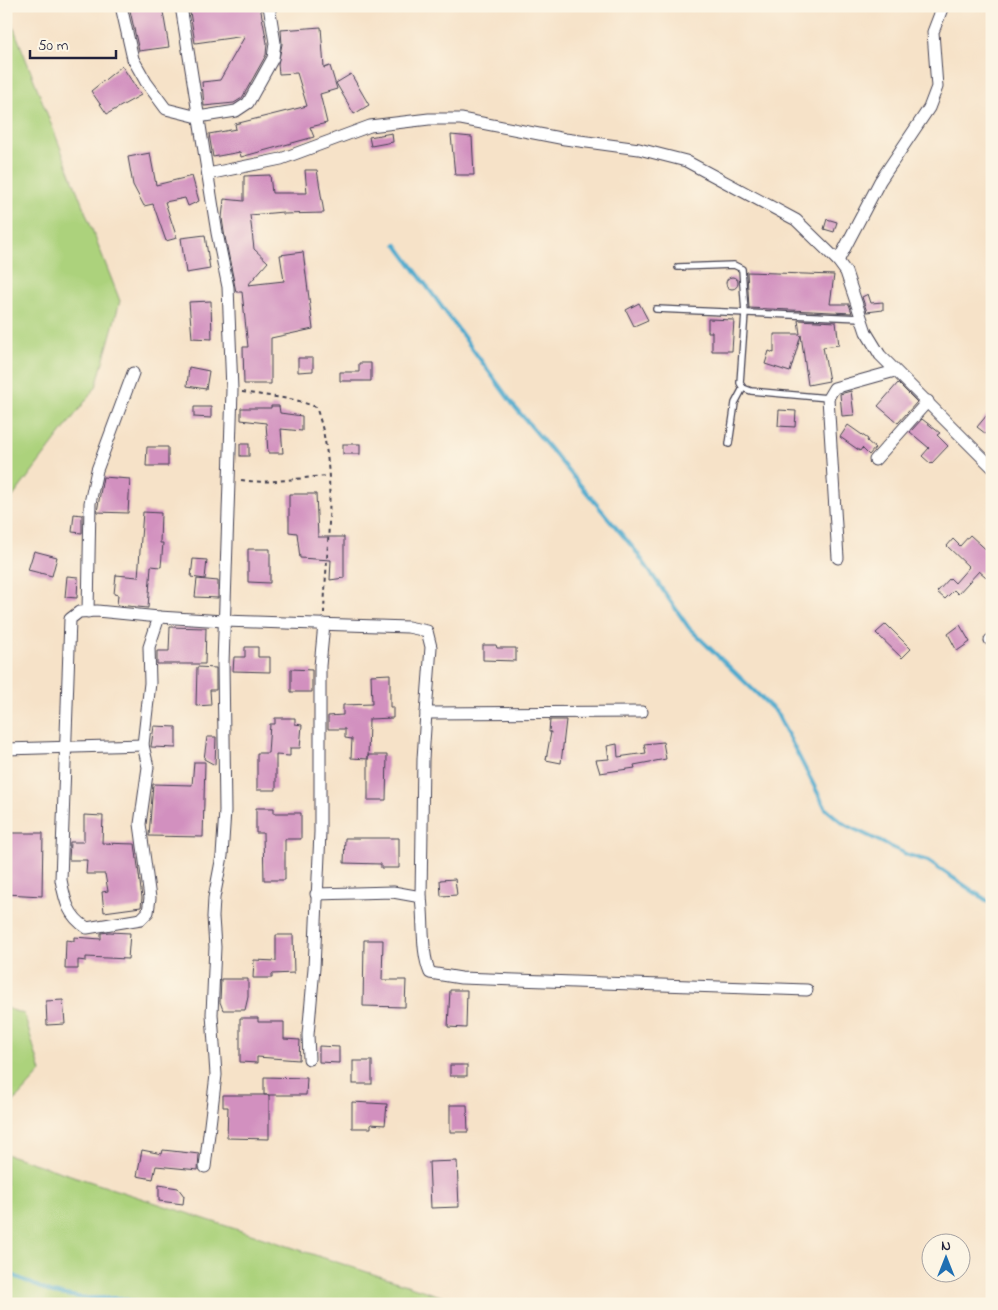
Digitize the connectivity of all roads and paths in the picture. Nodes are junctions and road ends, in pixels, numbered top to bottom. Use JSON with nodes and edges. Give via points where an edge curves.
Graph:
{"nodes":[{"id":1,"x":121,"y":6,"type":"edge"},
{"id":2,"x":181,"y":6,"type":"edge"},
{"id":3,"x":269,"y":6,"type":"edge"},
{"id":4,"x":943,"y":6,"type":"edge"},
{"id":5,"x":198,"y":117,"type":"junction"},
{"id":6,"x":208,"y":174,"type":"junction"},
{"id":7,"x":838,"y":261,"type":"junction"},
{"id":8,"x":678,"y":267,"type":"dead end"},
{"id":9,"x":656,"y":309,"type":"dead end"},
{"id":10,"x":744,"y":313,"type":"junction"},
{"id":11,"x":861,"y":318,"type":"junction"},
{"id":12,"x":895,"y":371,"type":"junction"},
{"id":13,"x":133,"y":373,"type":"dead end"},
{"id":14,"x":743,"y":388,"type":"junction"},
{"id":15,"x":232,"y":390,"type":"junction"},
{"id":16,"x":828,"y":398,"type":"junction"},
{"id":17,"x":928,"y":401,"type":"junction"},
{"id":18,"x":729,"y":444,"type":"dead end"},
{"id":19,"x":875,"y":460,"type":"dead end"},
{"id":20,"x":991,"y":465,"type":"edge"},
{"id":21,"x":329,"y":476,"type":"junction"},
{"id":22,"x":229,"y":478,"type":"junction"},
{"id":23,"x":838,"y":558,"type":"dead end"},
{"id":24,"x":88,"y":612,"type":"junction"},
{"id":25,"x":159,"y":617,"type":"junction"},
{"id":26,"x":224,"y":622,"type":"junction"},
{"id":27,"x":324,"y":624,"type":"junction"},
{"id":28,"x":642,"y":712,"type":"dead end"},
{"id":29,"x":426,"y":713,"type":"junction"},
{"id":30,"x":144,"y":745,"type":"junction"},
{"id":31,"x":6,"y":749,"type":"edge"},
{"id":32,"x":66,"y":749,"type":"junction"},
{"id":33,"x":316,"y":894,"type":"junction"},
{"id":34,"x":421,"y":897,"type":"junction"},
{"id":35,"x":807,"y":990,"type":"dead end"},
{"id":36,"x":309,"y":1059,"type":"dead end"},
{"id":37,"x":205,"y":1167,"type":"dead end"}],
"edges":[{"from":1,"to":5,"type":"street","via":[[132,59],[146,82],[166,109]]},
{"from":2,"to":5,"type":"street"},
{"from":3,"to":5,"type":"street","via":[[275,43],[273,58],[248,103],[236,111]]},
{"from":4,"to":7,"type":"street","via":[[933,32],[937,87],[930,108],[880,181]]},
{"from":5,"to":6,"type":"street"},
{"from":6,"to":7,"type":"street","via":[[281,159],[370,126],[461,119],[565,139],[640,149],[686,160],[796,220]]},
{"from":6,"to":15,"type":"street","via":[[228,287]]},
{"from":7,"to":11,"type":"street","via":[[846,272]]},
{"from":8,"to":10,"type":"lane","via":[[734,265],[742,269]]},
{"from":9,"to":10,"type":"lane"},
{"from":10,"to":11,"type":"lane"},
{"from":10,"to":14,"type":"lane","via":[[740,383]]},
{"from":11,"to":12,"type":"street","via":[[880,355]]},
{"from":12,"to":16,"type":"street","via":[[834,388]]},
{"from":12,"to":17,"type":"street"},
{"from":13,"to":24,"type":"street","via":[[97,470],[90,504]]},
{"from":14,"to":16,"type":"lane"},
{"from":14,"to":18,"type":"lane","via":[[735,403]]},
{"from":15,"to":21,"type":"path","via":[[296,400],[316,408],[325,439]]},
{"from":15,"to":22,"type":"street"},
{"from":16,"to":23,"type":"street"},
{"from":17,"to":19,"type":"street"},
{"from":17,"to":20,"type":"street"},
{"from":21,"to":22,"type":"path","via":[[251,482]]},
{"from":21,"to":27,"type":"path"},
{"from":22,"to":26,"type":"street"},
{"from":24,"to":25,"type":"street"},
{"from":24,"to":32,"type":"street","via":[[79,612],[70,619]]},
{"from":25,"to":26,"type":"street"},
{"from":25,"to":30,"type":"street","via":[[149,648],[150,683]]},
{"from":26,"to":27,"type":"street"},
{"from":26,"to":37,"type":"street","via":[[224,811],[222,856],[213,916],[212,1014],[216,1075]]},
{"from":27,"to":29,"type":"street","via":[[408,627],[426,631],[431,647]]},
{"from":27,"to":33,"type":"street","via":[[320,666],[320,832]]},
{"from":28,"to":29,"type":"street"},
{"from":29,"to":34,"type":"street"},
{"from":30,"to":32,"type":"street"},
{"from":30,"to":32,"type":"street","via":[[148,767],[140,824],[150,898],[148,912],[141,919],[87,928],[76,921],[65,905],[61,880]]},
{"from":31,"to":32,"type":"street"},
{"from":33,"to":34,"type":"street","via":[[393,892]]},
{"from":33,"to":36,"type":"street"},
{"from":34,"to":35,"type":"street","via":[[425,922],[424,959],[430,973],[470,979]]}]}
